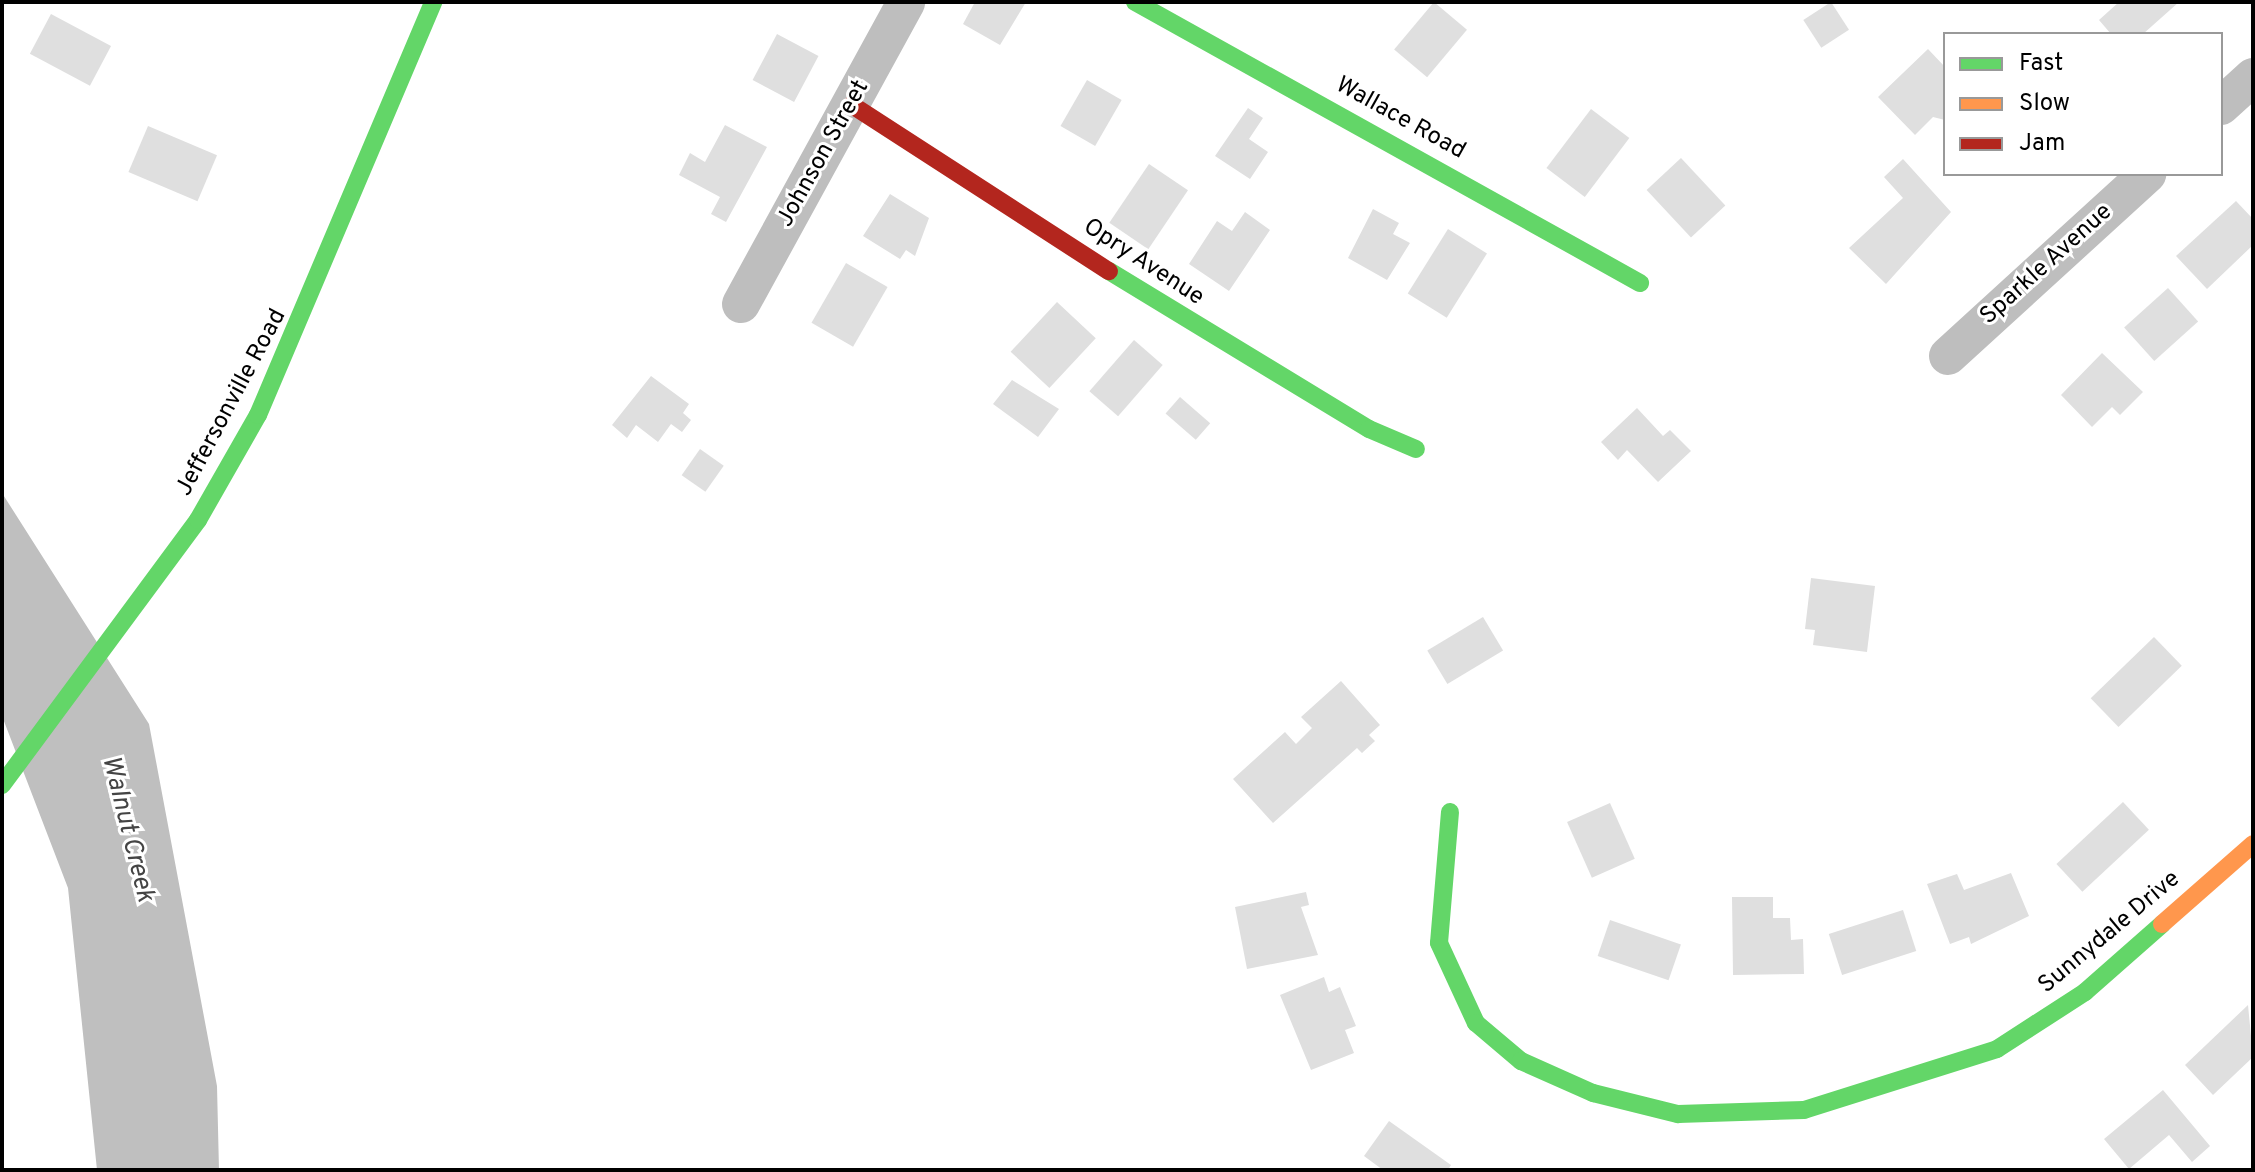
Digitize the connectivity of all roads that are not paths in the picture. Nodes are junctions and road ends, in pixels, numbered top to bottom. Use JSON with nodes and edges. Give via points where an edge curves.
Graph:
{"nodes":[{"id":1,"x":433,"y":2,"type":"edge"},
{"id":2,"x":906,"y":2,"type":"edge"},
{"id":3,"x":1135,"y":2,"type":"edge"},
{"id":4,"x":2253,"y":77,"type":"edge"},
{"id":5,"x":2223,"y":104,"type":"edge"},
{"id":6,"x":852,"y":105,"type":"junction"},
{"id":7,"x":2145,"y":176,"type":"edge"},
{"id":8,"x":1640,"y":283,"type":"dead end"},
{"id":9,"x":741,"y":304,"type":"dead end"},
{"id":10,"x":1948,"y":356,"type":"dead end"},
{"id":11,"x":1416,"y":449,"type":"dead end"},
{"id":12,"x":2,"y":785,"type":"edge"},
{"id":13,"x":1450,"y":812,"type":"dead end"},
{"id":14,"x":2253,"y":844,"type":"edge"}],
"edges":[{"from":1,"to":12,"type":"street","name":"Jeffersonville Road","via":[[281,369],[183,541]]},
{"from":2,"to":6,"type":"street","name":"Johnson Street"},
{"from":3,"to":8,"type":"street","name":"Wallace Road"},
{"from":4,"to":5,"type":"street"},
{"from":6,"to":9,"type":"street","name":"Johnson Street"},
{"from":6,"to":11,"type":"street","name":"Opry Avenue","via":[[1167,308],[1369,429]]},
{"from":7,"to":10,"type":"street","name":"Sparkle Avenue"},
{"from":13,"to":14,"type":"street","name":"Sunnydale Drive","via":[[1439,943],[1476,1023],[1550,1074],[1678,1114],[1804,1110],[1997,1049],[2085,992]]}]}
